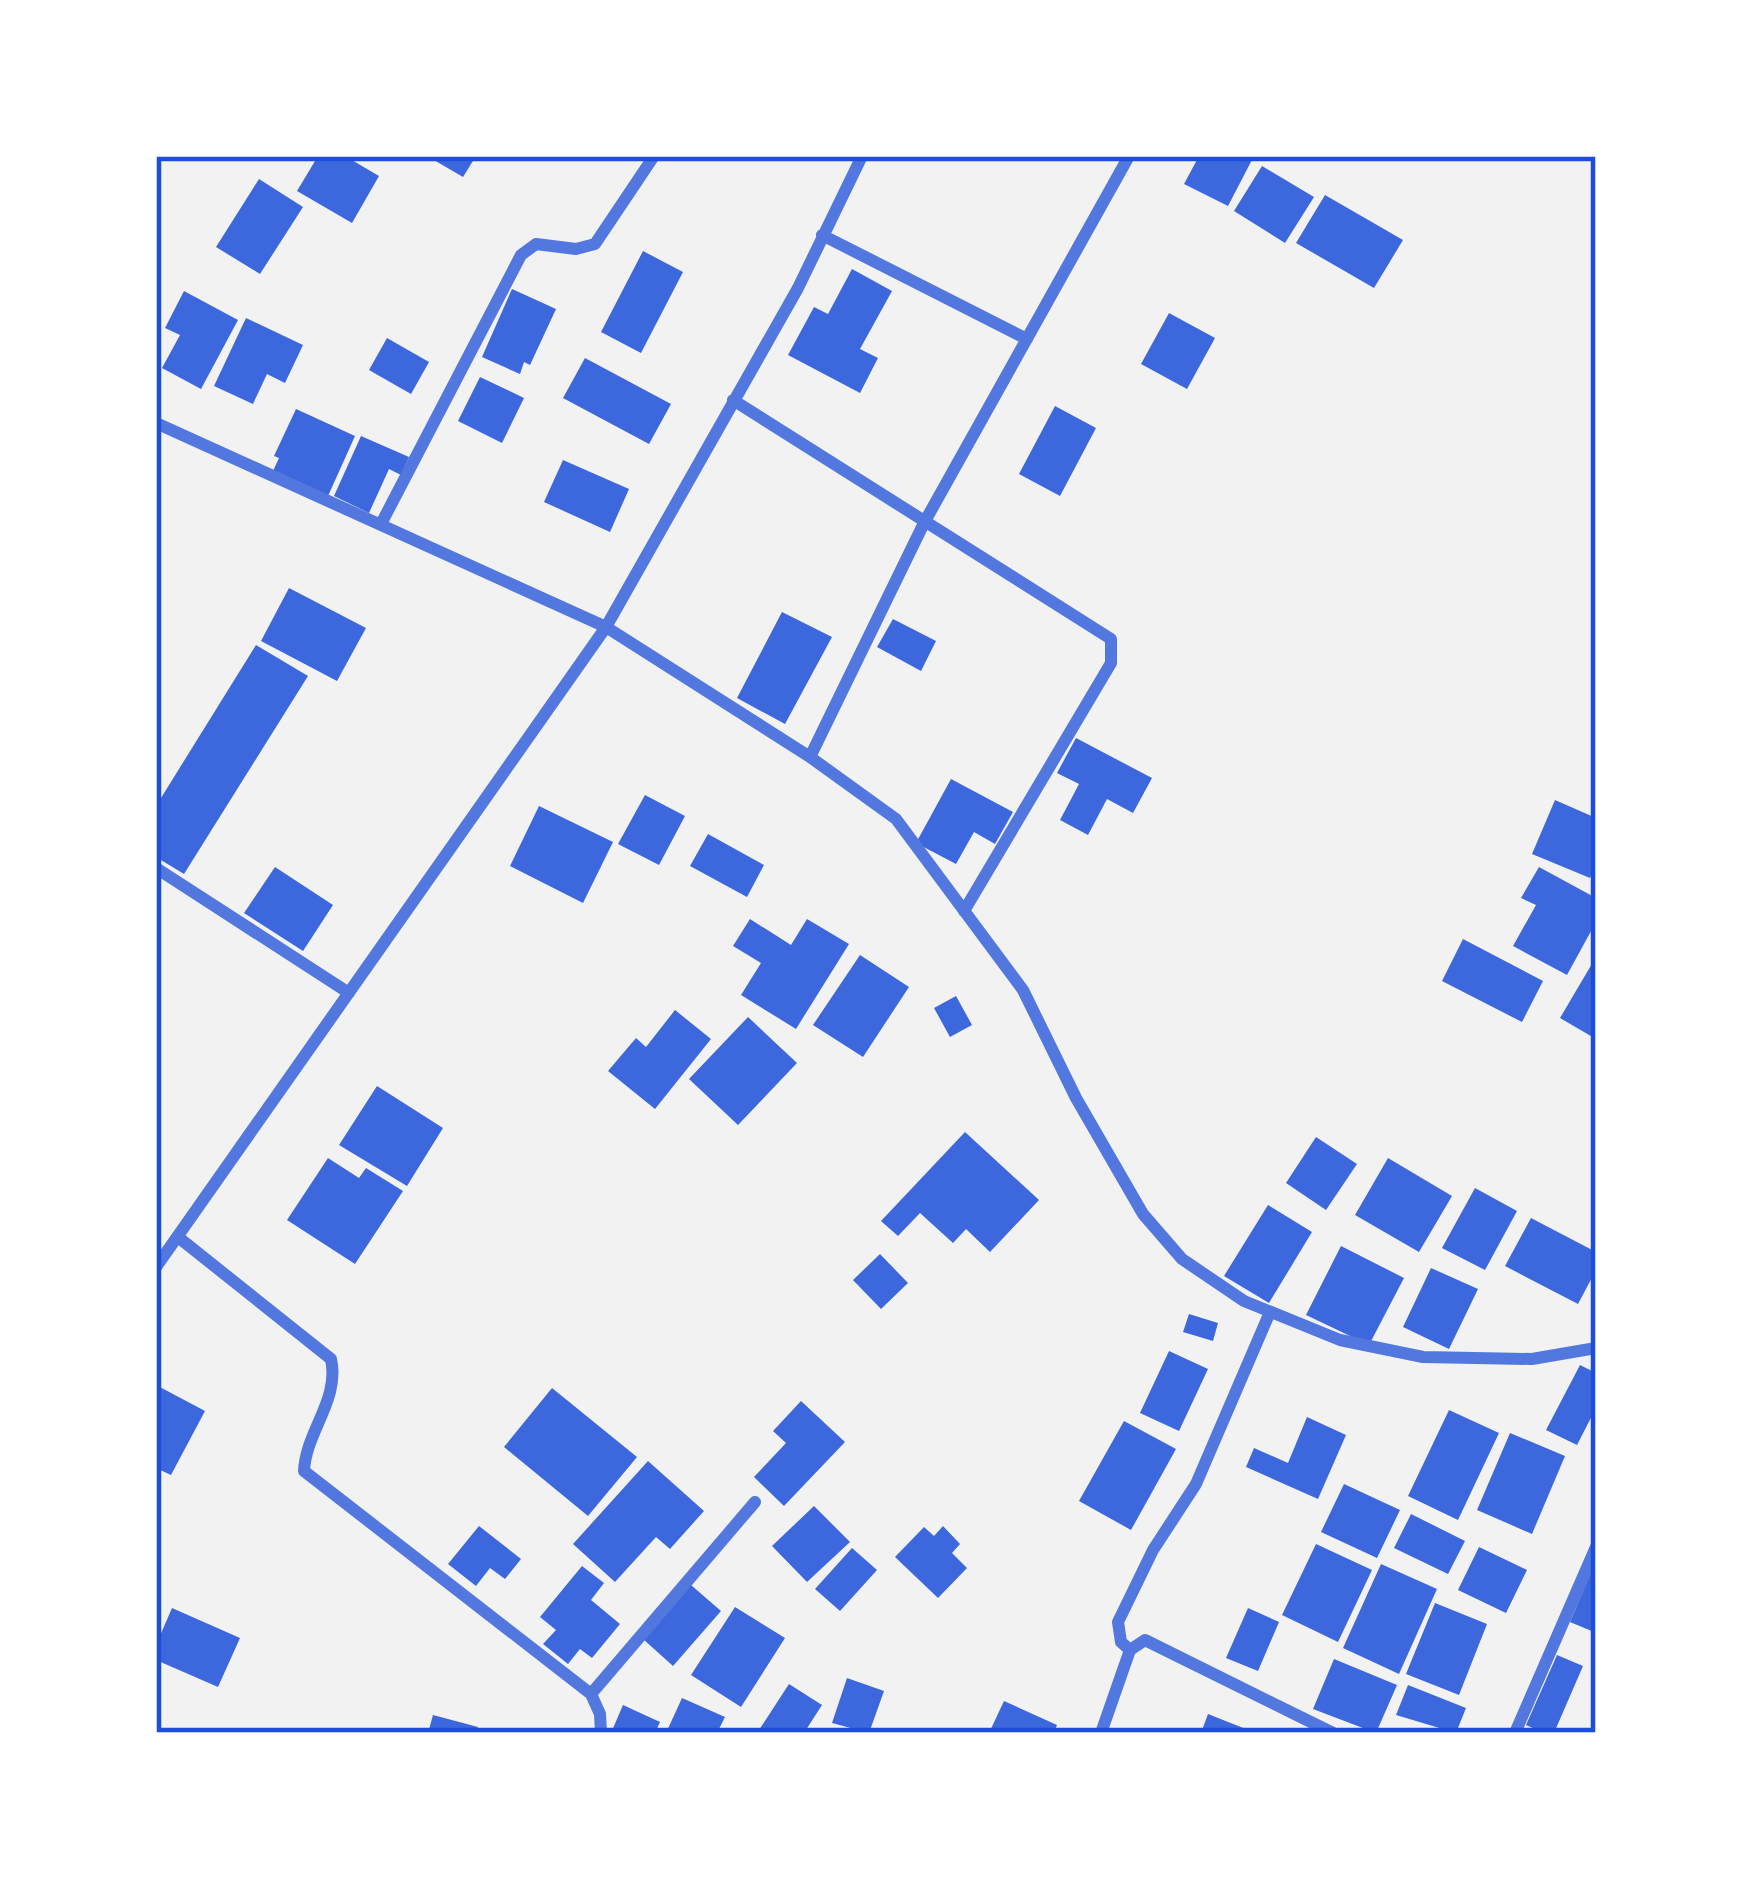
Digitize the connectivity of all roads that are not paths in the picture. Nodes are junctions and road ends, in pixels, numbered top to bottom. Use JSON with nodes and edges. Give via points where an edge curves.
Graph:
{"nodes":[{"id":1,"x":654,"y":156,"type":"edge"},
{"id":2,"x":862,"y":156,"type":"edge"},
{"id":3,"x":1129,"y":156,"type":"edge"},
{"id":4,"x":822,"y":235,"type":"junction"},
{"id":5,"x":1027,"y":339,"type":"junction"},
{"id":6,"x":733,"y":400,"type":"junction"},
{"id":7,"x":156,"y":423,"type":"edge"},
{"id":8,"x":924,"y":523,"type":"junction"},
{"id":9,"x":381,"y":524,"type":"junction"},
{"id":10,"x":606,"y":627,"type":"junction"},
{"id":11,"x":810,"y":757,"type":"junction"},
{"id":12,"x":156,"y":868,"type":"edge"},
{"id":13,"x":964,"y":910,"type":"junction"},
{"id":14,"x":349,"y":993,"type":"junction"},
{"id":15,"x":178,"y":1237,"type":"junction"},
{"id":16,"x":156,"y":1267,"type":"edge"},
{"id":17,"x":1270,"y":1312,"type":"junction"},
{"id":18,"x":1596,"y":1348,"type":"edge"},
{"id":19,"x":755,"y":1502,"type":"dead end"},
{"id":20,"x":1596,"y":1547,"type":"edge"},
{"id":21,"x":1130,"y":1651,"type":"junction"},
{"id":22,"x":591,"y":1694,"type":"junction"},
{"id":23,"x":601,"y":1733,"type":"edge"},
{"id":24,"x":1101,"y":1733,"type":"edge"},
{"id":25,"x":1333,"y":1733,"type":"edge"},
{"id":26,"x":1516,"y":1733,"type":"edge"}],
"edges":[{"from":1,"to":9,"type":"street","via":[[595,244],[536,244],[521,255]]},
{"from":2,"to":4,"type":"street"},
{"from":3,"to":5,"type":"street"},
{"from":4,"to":5,"type":"street"},
{"from":4,"to":6,"type":"street"},
{"from":5,"to":8,"type":"street"},
{"from":6,"to":8,"type":"street"},
{"from":6,"to":10,"type":"street"},
{"from":7,"to":9,"type":"street"},
{"from":8,"to":11,"type":"street"},
{"from":8,"to":13,"type":"street","via":[[1103,629],[1113,650]]},
{"from":9,"to":10,"type":"street"},
{"from":10,"to":11,"type":"street"},
{"from":10,"to":14,"type":"street"},
{"from":11,"to":13,"type":"street","via":[[896,819]]},
{"from":12,"to":14,"type":"street"},
{"from":13,"to":17,"type":"street","via":[[1023,990],[1143,1214],[1182,1259]]},
{"from":14,"to":15,"type":"street"},
{"from":15,"to":16,"type":"street"},
{"from":15,"to":22,"type":"street","via":[[331,1359],[334,1377],[304,1471]]},
{"from":17,"to":18,"type":"street","via":[[1340,1340],[1423,1357],[1532,1359]]},
{"from":17,"to":21,"type":"street","via":[[1196,1484],[1118,1622]]},
{"from":19,"to":22,"type":"street"},
{"from":20,"to":26,"type":"street"},
{"from":21,"to":24,"type":"street"},
{"from":21,"to":25,"type":"street","via":[[1156,1642]]},
{"from":22,"to":23,"type":"street"}]}
